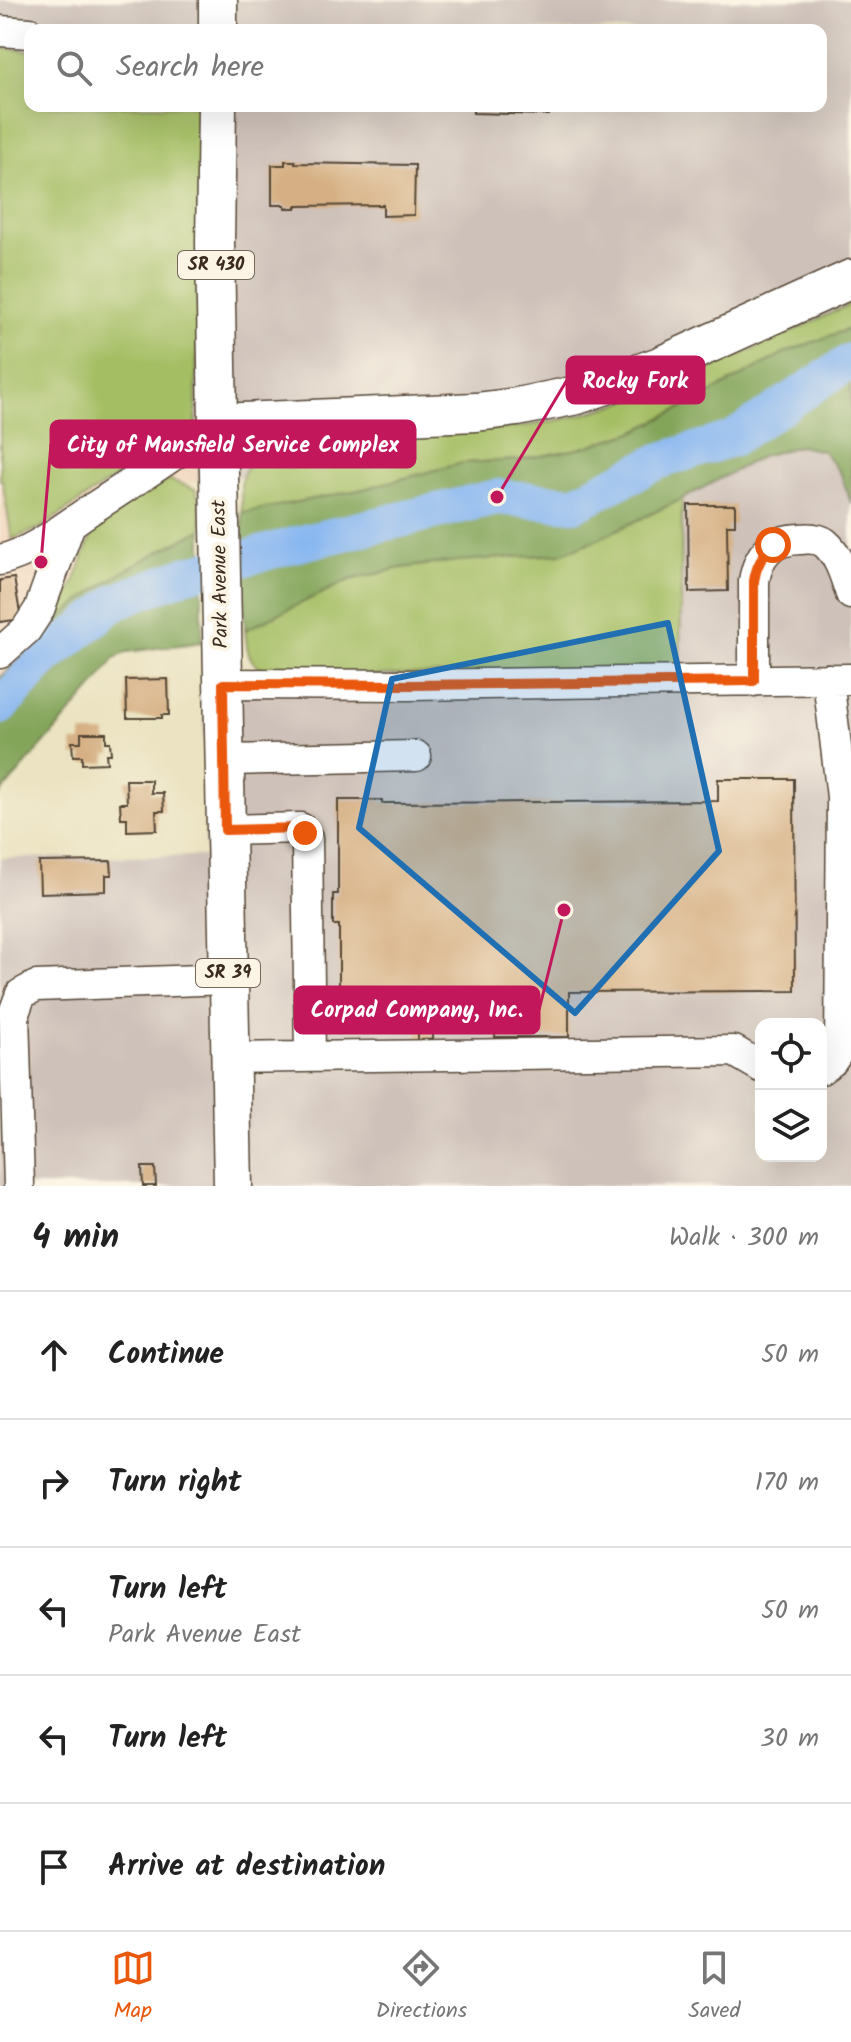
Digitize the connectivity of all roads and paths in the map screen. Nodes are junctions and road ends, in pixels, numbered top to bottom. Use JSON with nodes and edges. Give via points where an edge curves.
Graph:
{"nodes":[{"id":1,"x":218,"y":0,"type":"edge"},
{"id":2,"x":218,"y":24,"type":"edge"},
{"id":3,"x":0,"y":31,"type":"edge"},
{"id":4,"x":24,"y":33,"type":"edge"},
{"id":5,"x":217,"y":112,"type":"edge"},
{"id":6,"x":851,"y":279,"type":"edge"},
{"id":7,"x":218,"y":423,"type":"junction"},
{"id":8,"x":70,"y":524,"type":"junction"},
{"id":9,"x":0,"y":560,"type":"edge"},
{"id":10,"x":851,"y":594,"type":"edge"},
{"id":11,"x":0,"y":653,"type":"edge"},
{"id":12,"x":840,"y":679,"type":"edge"},
{"id":13,"x":754,"y":681,"type":"junction"},
{"id":14,"x":223,"y":684,"type":"junction"},
{"id":15,"x":416,"y":756,"type":"dead end"},
{"id":16,"x":224,"y":760,"type":"junction"},
{"id":17,"x":225,"y":830,"type":"junction"},
{"id":18,"x":228,"y":979,"type":"junction"},
{"id":19,"x":310,"y":1057,"type":"junction"},
{"id":20,"x":230,"y":1058,"type":"junction"},
{"id":21,"x":755,"y":1063,"type":"edge"},
{"id":22,"x":827,"y":1065,"type":"edge"},
{"id":23,"x":19,"y":1186,"type":"edge"},
{"id":24,"x":233,"y":1186,"type":"edge"}],
"edges":[{"from":1,"to":2,"type":"main road"},
{"from":3,"to":4,"type":"street"},
{"from":5,"to":7,"type":"main road","name":"Park Avenue East","number":"SR 430"},
{"from":6,"to":7,"type":"main road","via":[[660,366],[551,401],[476,412]]},
{"from":7,"to":8,"type":"street"},
{"from":7,"to":14,"type":"main road","name":"Park Avenue East","number":"SR 39"},
{"from":8,"to":9,"type":"street"},
{"from":8,"to":11,"type":"street","via":[[39,610]]},
{"from":10,"to":13,"type":"street","via":[[839,560],[823,541],[796,539],[766,551],[754,581]]},
{"from":12,"to":13,"type":"street"},
{"from":12,"to":22,"type":"street","via":[[840,1049]]},
{"from":13,"to":14,"type":"street"},
{"from":14,"to":16,"type":"main road","name":"Park Avenue East","number":"SR 39"},
{"from":15,"to":16,"type":"street"},
{"from":16,"to":17,"type":"main road","name":"Park Avenue East","number":"SR 39"},
{"from":17,"to":18,"type":"main road","name":"Park Avenue East","number":"SR 39"},
{"from":17,"to":19,"type":"street","via":[[300,828],[305,833]]},
{"from":18,"to":20,"type":"main road","name":"Park Avenue East","number":"SR 39"},
{"from":18,"to":23,"type":"street","via":[[36,986],[21,994],[14,1013]]},
{"from":19,"to":20,"type":"street"},
{"from":19,"to":21,"type":"street","via":[[734,1051]]},
{"from":20,"to":24,"type":"main road","name":"Park Avenue East","number":"SR 39"}]}
